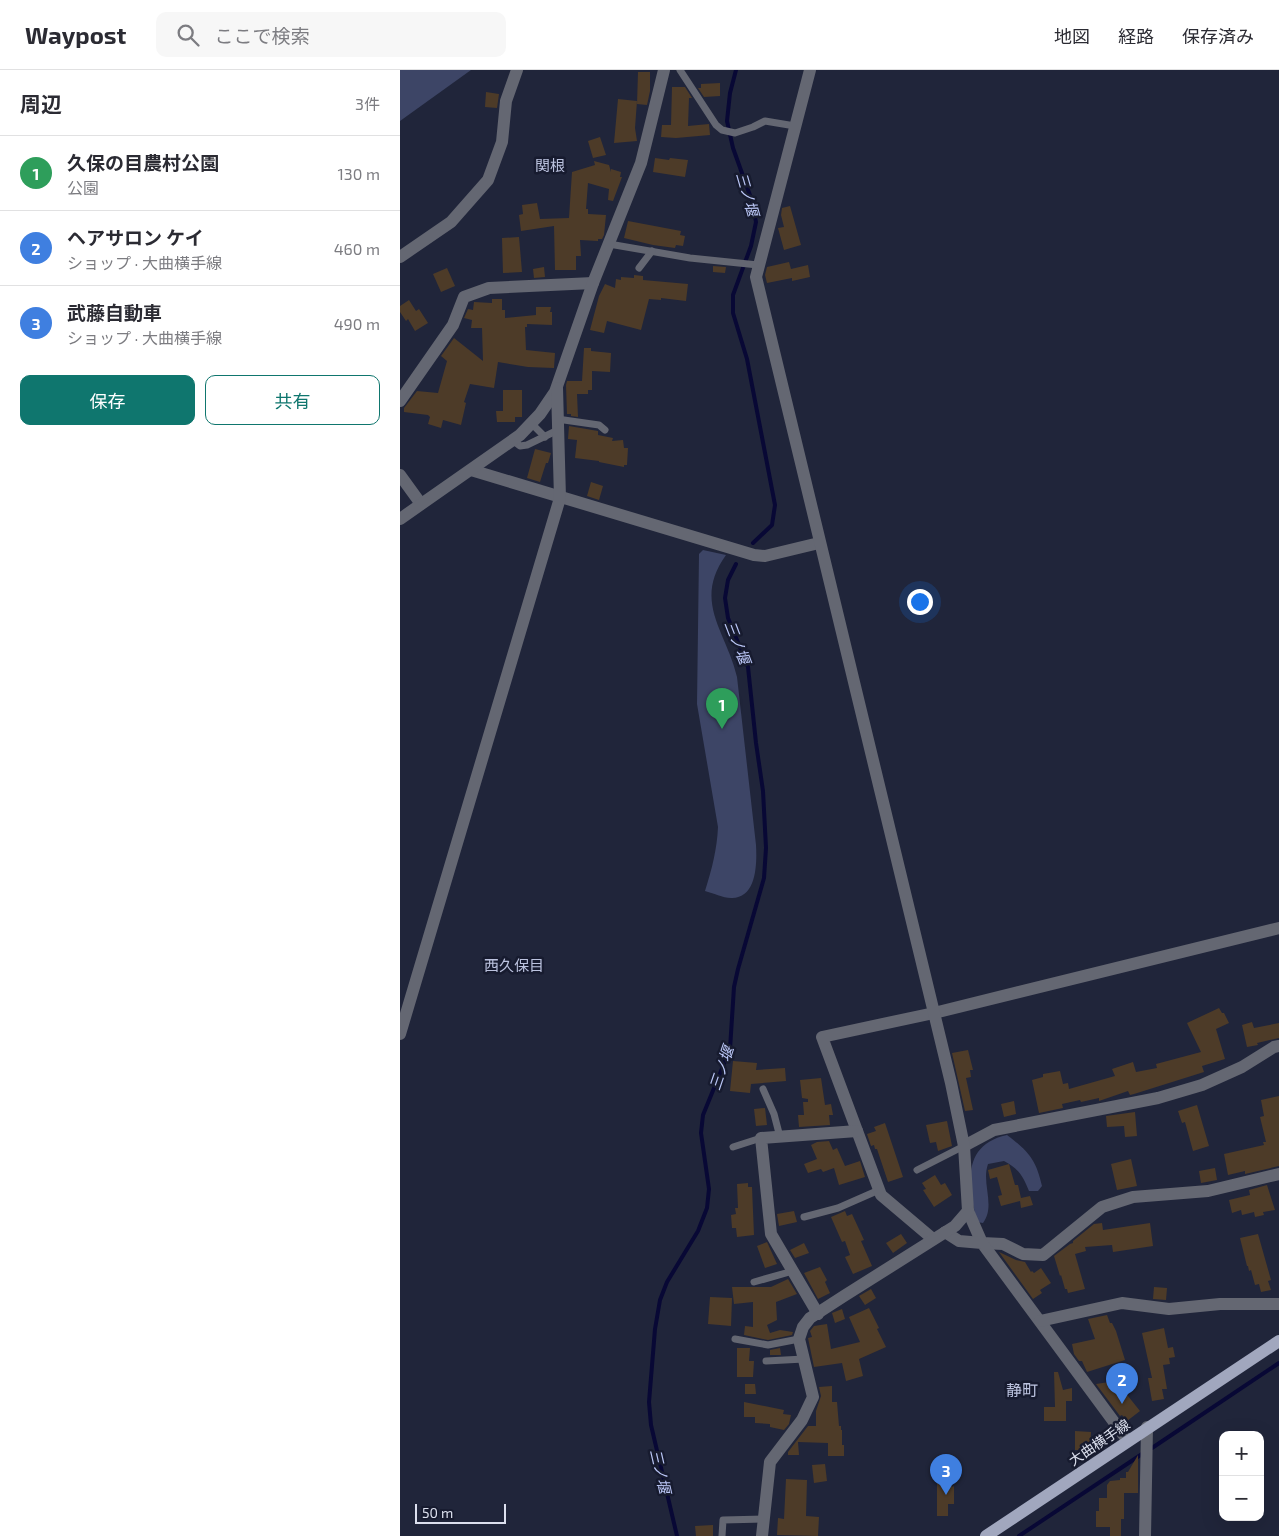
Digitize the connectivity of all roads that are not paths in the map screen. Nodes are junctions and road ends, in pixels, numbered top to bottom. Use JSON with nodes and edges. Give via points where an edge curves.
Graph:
{"nodes":[{"id":1,"x":517,"y":70,"type":"edge"},
{"id":2,"x":664,"y":70,"type":"edge"},
{"id":3,"x":680,"y":70,"type":"edge"},
{"id":4,"x":810,"y":70,"type":"edge"},
{"id":5,"x":795,"y":126,"type":"junction"},
{"id":6,"x":609,"y":244,"type":"junction"},
{"id":7,"x":652,"y":251,"type":"junction"},
{"id":8,"x":400,"y":257,"type":"edge"},
{"id":9,"x":755,"y":265,"type":"junction"},
{"id":10,"x":639,"y":268,"type":"dead end"},
{"id":11,"x":593,"y":283,"type":"junction"},
{"id":12,"x":557,"y":388,"type":"junction"},
{"id":13,"x":400,"y":401,"type":"edge"},
{"id":14,"x":531,"y":423,"type":"junction"},
{"id":15,"x":558,"y":425,"type":"junction"},
{"id":16,"x":605,"y":430,"type":"dead end"},
{"id":17,"x":545,"y":437,"type":"junction"},
{"id":18,"x":512,"y":440,"type":"junction"},
{"id":19,"x":471,"y":470,"type":"junction"},
{"id":20,"x":400,"y":475,"type":"edge"},
{"id":21,"x":560,"y":498,"type":"junction"},
{"id":22,"x":420,"y":504,"type":"junction"},
{"id":23,"x":400,"y":519,"type":"edge"},
{"id":24,"x":819,"y":544,"type":"junction"},
{"id":25,"x":1279,"y":928,"type":"edge"},
{"id":26,"x":934,"y":1012,"type":"junction"},
{"id":27,"x":400,"y":1034,"type":"edge"},
{"id":28,"x":1279,"y":1046,"type":"edge"},
{"id":29,"x":764,"y":1089,"type":"dead end"},
{"id":30,"x":857,"y":1131,"type":"junction"},
{"id":31,"x":780,"y":1137,"type":"junction"},
{"id":32,"x":761,"y":1138,"type":"junction"},
{"id":33,"x":964,"y":1146,"type":"junction"},
{"id":34,"x":733,"y":1147,"type":"dead end"},
{"id":35,"x":918,"y":1170,"type":"dead end"},
{"id":36,"x":1279,"y":1174,"type":"edge"},
{"id":37,"x":879,"y":1190,"type":"junction"},
{"id":38,"x":968,"y":1211,"type":"junction"},
{"id":39,"x":804,"y":1217,"type":"dead end"},
{"id":40,"x":946,"y":1232,"type":"junction"},
{"id":41,"x":933,"y":1239,"type":"junction"},
{"id":42,"x":982,"y":1244,"type":"junction"},
{"id":43,"x":793,"y":1271,"type":"junction"},
{"id":44,"x":754,"y":1282,"type":"dead end"},
{"id":45,"x":1279,"y":1304,"type":"edge"},
{"id":46,"x":818,"y":1314,"type":"junction"},
{"id":47,"x":1040,"y":1321,"type":"junction"},
{"id":48,"x":736,"y":1339,"type":"dead end"},
{"id":49,"x":799,"y":1339,"type":"junction"},
{"id":50,"x":1279,"y":1341,"type":"edge"},
{"id":51,"x":804,"y":1359,"type":"junction"},
{"id":52,"x":766,"y":1360,"type":"dead end"},
{"id":53,"x":1148,"y":1428,"type":"junction"},
{"id":54,"x":1128,"y":1441,"type":"junction"},
{"id":55,"x":764,"y":1519,"type":"junction"},
{"id":56,"x":722,"y":1536,"type":"edge"},
{"id":57,"x":762,"y":1536,"type":"edge"},
{"id":58,"x":986,"y":1536,"type":"edge"},
{"id":59,"x":1145,"y":1536,"type":"edge"}],
"edges":[{"from":1,"to":8,"type":"street","via":[[506,101],[502,142],[488,180],[451,222]]},
{"from":2,"to":6,"type":"street","via":[[641,163]]},
{"from":3,"to":5,"type":"lane","via":[[716,125],[723,130],[735,133],[765,121]]},
{"from":4,"to":5,"type":"street"},
{"from":5,"to":9,"type":"street"},
{"from":6,"to":7,"type":"lane"},
{"from":6,"to":11,"type":"street"},
{"from":7,"to":9,"type":"lane"},
{"from":7,"to":10,"type":"lane"},
{"from":9,"to":24,"type":"street"},
{"from":11,"to":12,"type":"street"},
{"from":11,"to":13,"type":"street","via":[[489,288],[464,297],[453,325]]},
{"from":12,"to":14,"type":"street"},
{"from":12,"to":15,"type":"street"},
{"from":14,"to":17,"type":"lane"},
{"from":14,"to":18,"type":"street"},
{"from":15,"to":16,"type":"lane","via":[[599,425]]},
{"from":15,"to":17,"type":"lane"},
{"from":15,"to":21,"type":"street"},
{"from":17,"to":18,"type":"lane","via":[[520,446]]},
{"from":18,"to":19,"type":"street"},
{"from":19,"to":21,"type":"street"},
{"from":19,"to":22,"type":"street"},
{"from":20,"to":22,"type":"street"},
{"from":21,"to":24,"type":"street","via":[[754,555],[765,556]]},
{"from":21,"to":27,"type":"street"},
{"from":22,"to":23,"type":"street"},
{"from":24,"to":26,"type":"street"},
{"from":25,"to":26,"type":"street"},
{"from":26,"to":30,"type":"street","via":[[822,1037]]},
{"from":26,"to":33,"type":"street"},
{"from":28,"to":33,"type":"street","via":[[1242,1068],[1202,1085],[1158,1098],[994,1130]]},
{"from":29,"to":31,"type":"lane"},
{"from":30,"to":31,"type":"street"},
{"from":30,"to":37,"type":"street"},
{"from":31,"to":32,"type":"street"},
{"from":32,"to":34,"type":"lane"},
{"from":32,"to":43,"type":"street","via":[[771,1234]]},
{"from":33,"to":35,"type":"lane"},
{"from":33,"to":38,"type":"street"},
{"from":36,"to":42,"type":"street","via":[[1208,1191],[1133,1197],[1102,1207],[1043,1255],[1023,1254],[1003,1244]]},
{"from":37,"to":39,"type":"lane","via":[[838,1208]]},
{"from":37,"to":41,"type":"street"},
{"from":38,"to":40,"type":"street","via":[[956,1226]]},
{"from":38,"to":42,"type":"street"},
{"from":40,"to":41,"type":"street"},
{"from":40,"to":42,"type":"street","via":[[959,1242]]},
{"from":41,"to":46,"type":"street"},
{"from":42,"to":47,"type":"street"},
{"from":43,"to":44,"type":"lane"},
{"from":43,"to":46,"type":"street"},
{"from":45,"to":47,"type":"street","via":[[1220,1304],[1169,1309],[1122,1303]]},
{"from":46,"to":49,"type":"street","via":[[803,1327]]},
{"from":47,"to":54,"type":"street"},
{"from":48,"to":49,"type":"lane","via":[[768,1345]]},
{"from":49,"to":51,"type":"street"},
{"from":50,"to":53,"type":"main road","name":"大曲横手線"},
{"from":51,"to":52,"type":"lane"},
{"from":51,"to":55,"type":"street","via":[[813,1397],[802,1420],[770,1462]]},
{"from":53,"to":54,"type":"main road","name":"大曲横手線"},
{"from":53,"to":59,"type":"street"},
{"from":54,"to":58,"type":"main road","name":"大曲横手線"},
{"from":55,"to":56,"type":"lane","via":[[723,1520]]},
{"from":55,"to":57,"type":"street"}]}
